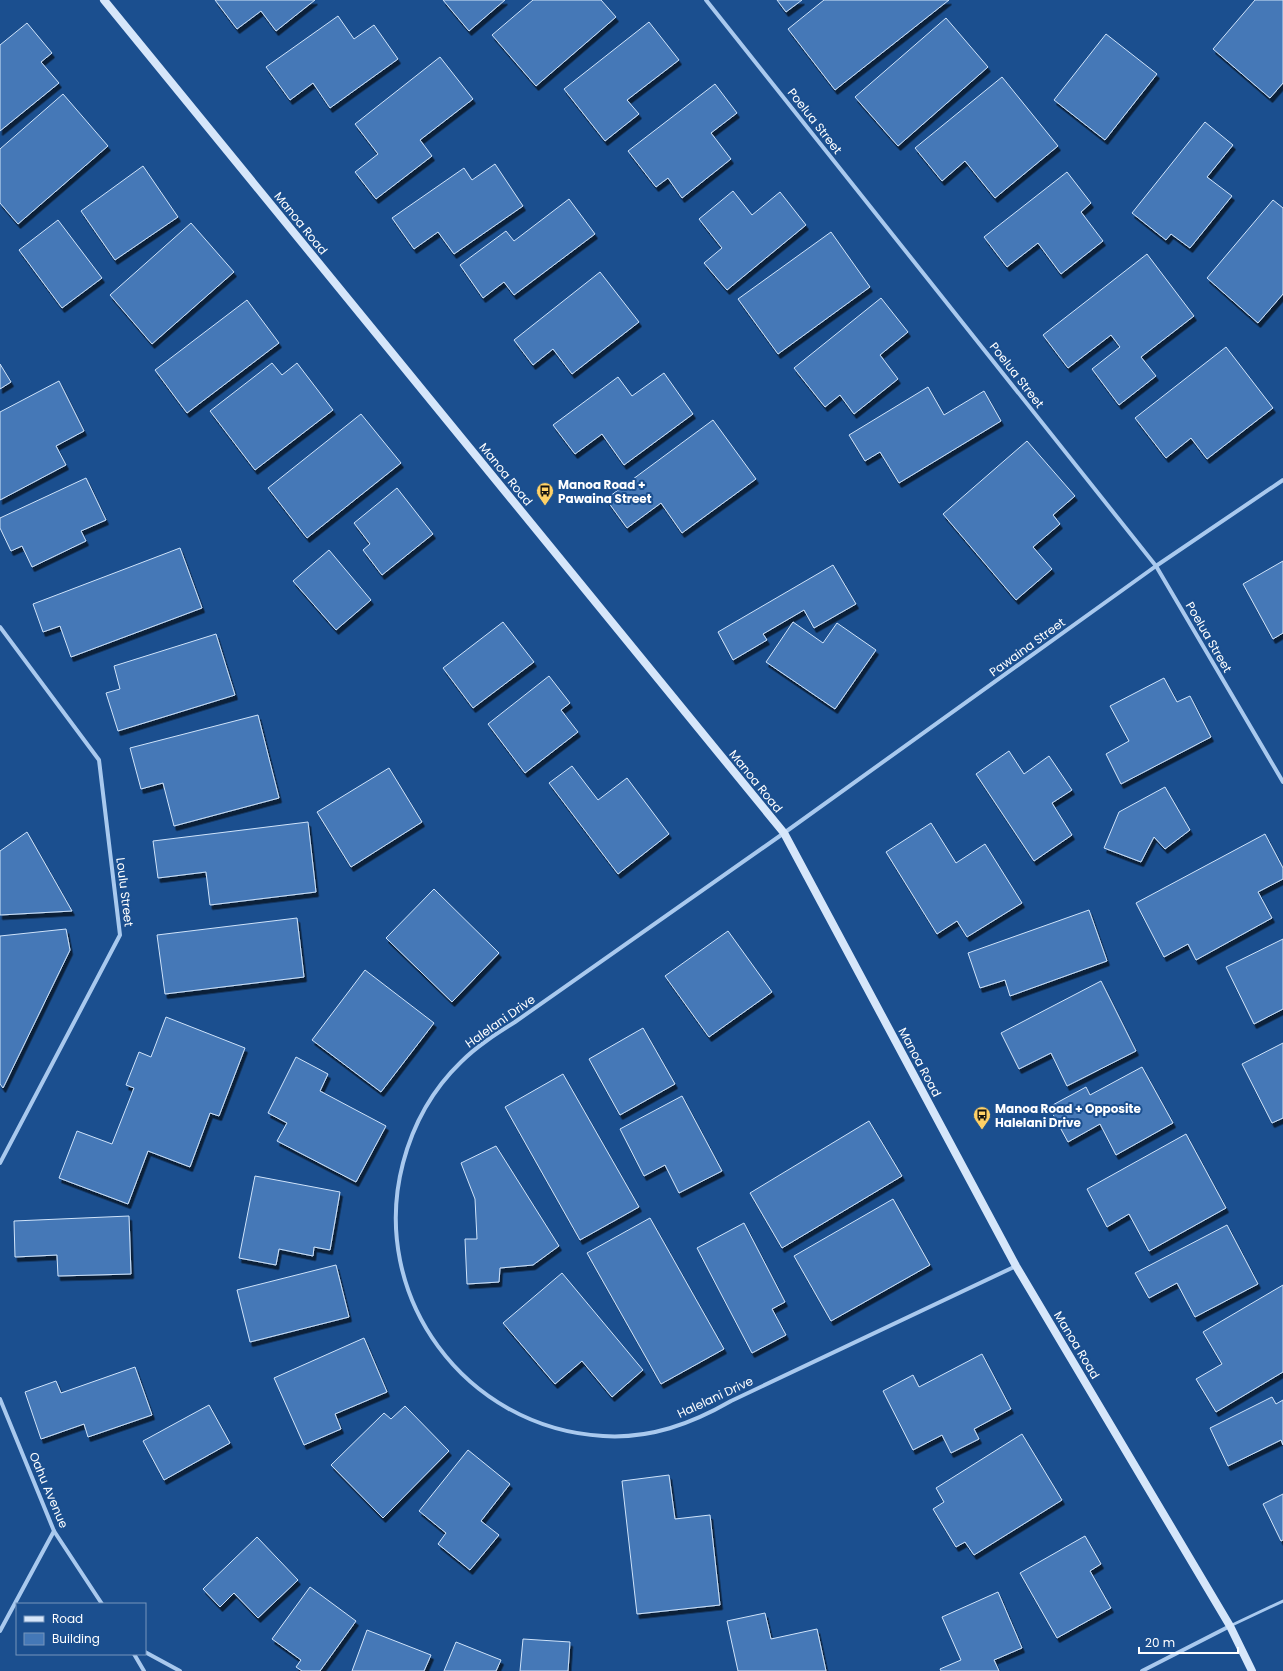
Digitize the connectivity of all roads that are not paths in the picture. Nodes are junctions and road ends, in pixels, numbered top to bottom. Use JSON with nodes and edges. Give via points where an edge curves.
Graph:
{"nodes":[{"id":1,"x":104,"y":0,"type":"edge"},
{"id":2,"x":706,"y":0,"type":"edge"},
{"id":3,"x":1283,"y":480,"type":"edge"},
{"id":4,"x":1156,"y":566,"type":"junction"},
{"id":5,"x":0,"y":627,"type":"edge"},
{"id":6,"x":1283,"y":782,"type":"edge"},
{"id":7,"x":784,"y":834,"type":"junction"},
{"id":8,"x":0,"y":1162,"type":"edge"},
{"id":9,"x":1016,"y":1266,"type":"junction"},
{"id":10,"x":0,"y":1399,"type":"edge"},
{"id":11,"x":54,"y":1531,"type":"junction"},
{"id":12,"x":1283,"y":1601,"type":"edge"},
{"id":13,"x":101,"y":1603,"type":"edge"},
{"id":14,"x":1230,"y":1626,"type":"junction"},
{"id":15,"x":0,"y":1631,"type":"edge"},
{"id":16,"x":146,"y":1653,"type":"edge"},
{"id":17,"x":135,"y":1655,"type":"edge"},
{"id":18,"x":144,"y":1671,"type":"edge"},
{"id":19,"x":180,"y":1671,"type":"edge"},
{"id":20,"x":1142,"y":1671,"type":"edge"},
{"id":21,"x":1252,"y":1671,"type":"edge"}],
"edges":[{"from":1,"to":7,"type":"street","name":"Manoa Road"},
{"from":2,"to":4,"type":"street","name":"Poelua Street"},
{"from":3,"to":4,"type":"street","name":"Pawaina Street"},
{"from":4,"to":6,"type":"street","name":"Poelua Street"},
{"from":4,"to":7,"type":"street","name":"Pawaina Street"},
{"from":5,"to":8,"type":"street","name":"Loulu Street","via":[[99,760],[120,935]]},
{"from":7,"to":9,"type":"street","name":"Manoa Road"},
{"from":7,"to":9,"type":"street","name":"Halelani Drive","via":[[487,1040],[461,1062],[439,1087],[421,1116],[407,1147],[399,1180],[395,1214],[397,1247],[404,1280],[417,1312],[433,1341],[454,1368],[479,1390],[507,1409],[538,1423],[570,1432],[604,1436],[637,1435],[670,1429],[702,1418],[731,1401]]},
{"from":9,"to":14,"type":"street","name":"Manoa Road"},
{"from":10,"to":11,"type":"street","name":"Oahu Avenue"},
{"from":11,"to":13,"type":"street","name":"Oahu Avenue"},
{"from":11,"to":15,"type":"street"},
{"from":12,"to":14,"type":"lane"},
{"from":14,"to":20,"type":"street"},
{"from":14,"to":21,"type":"street","name":"Manoa Road"},
{"from":16,"to":19,"type":"street"},
{"from":17,"to":18,"type":"street"}]}
